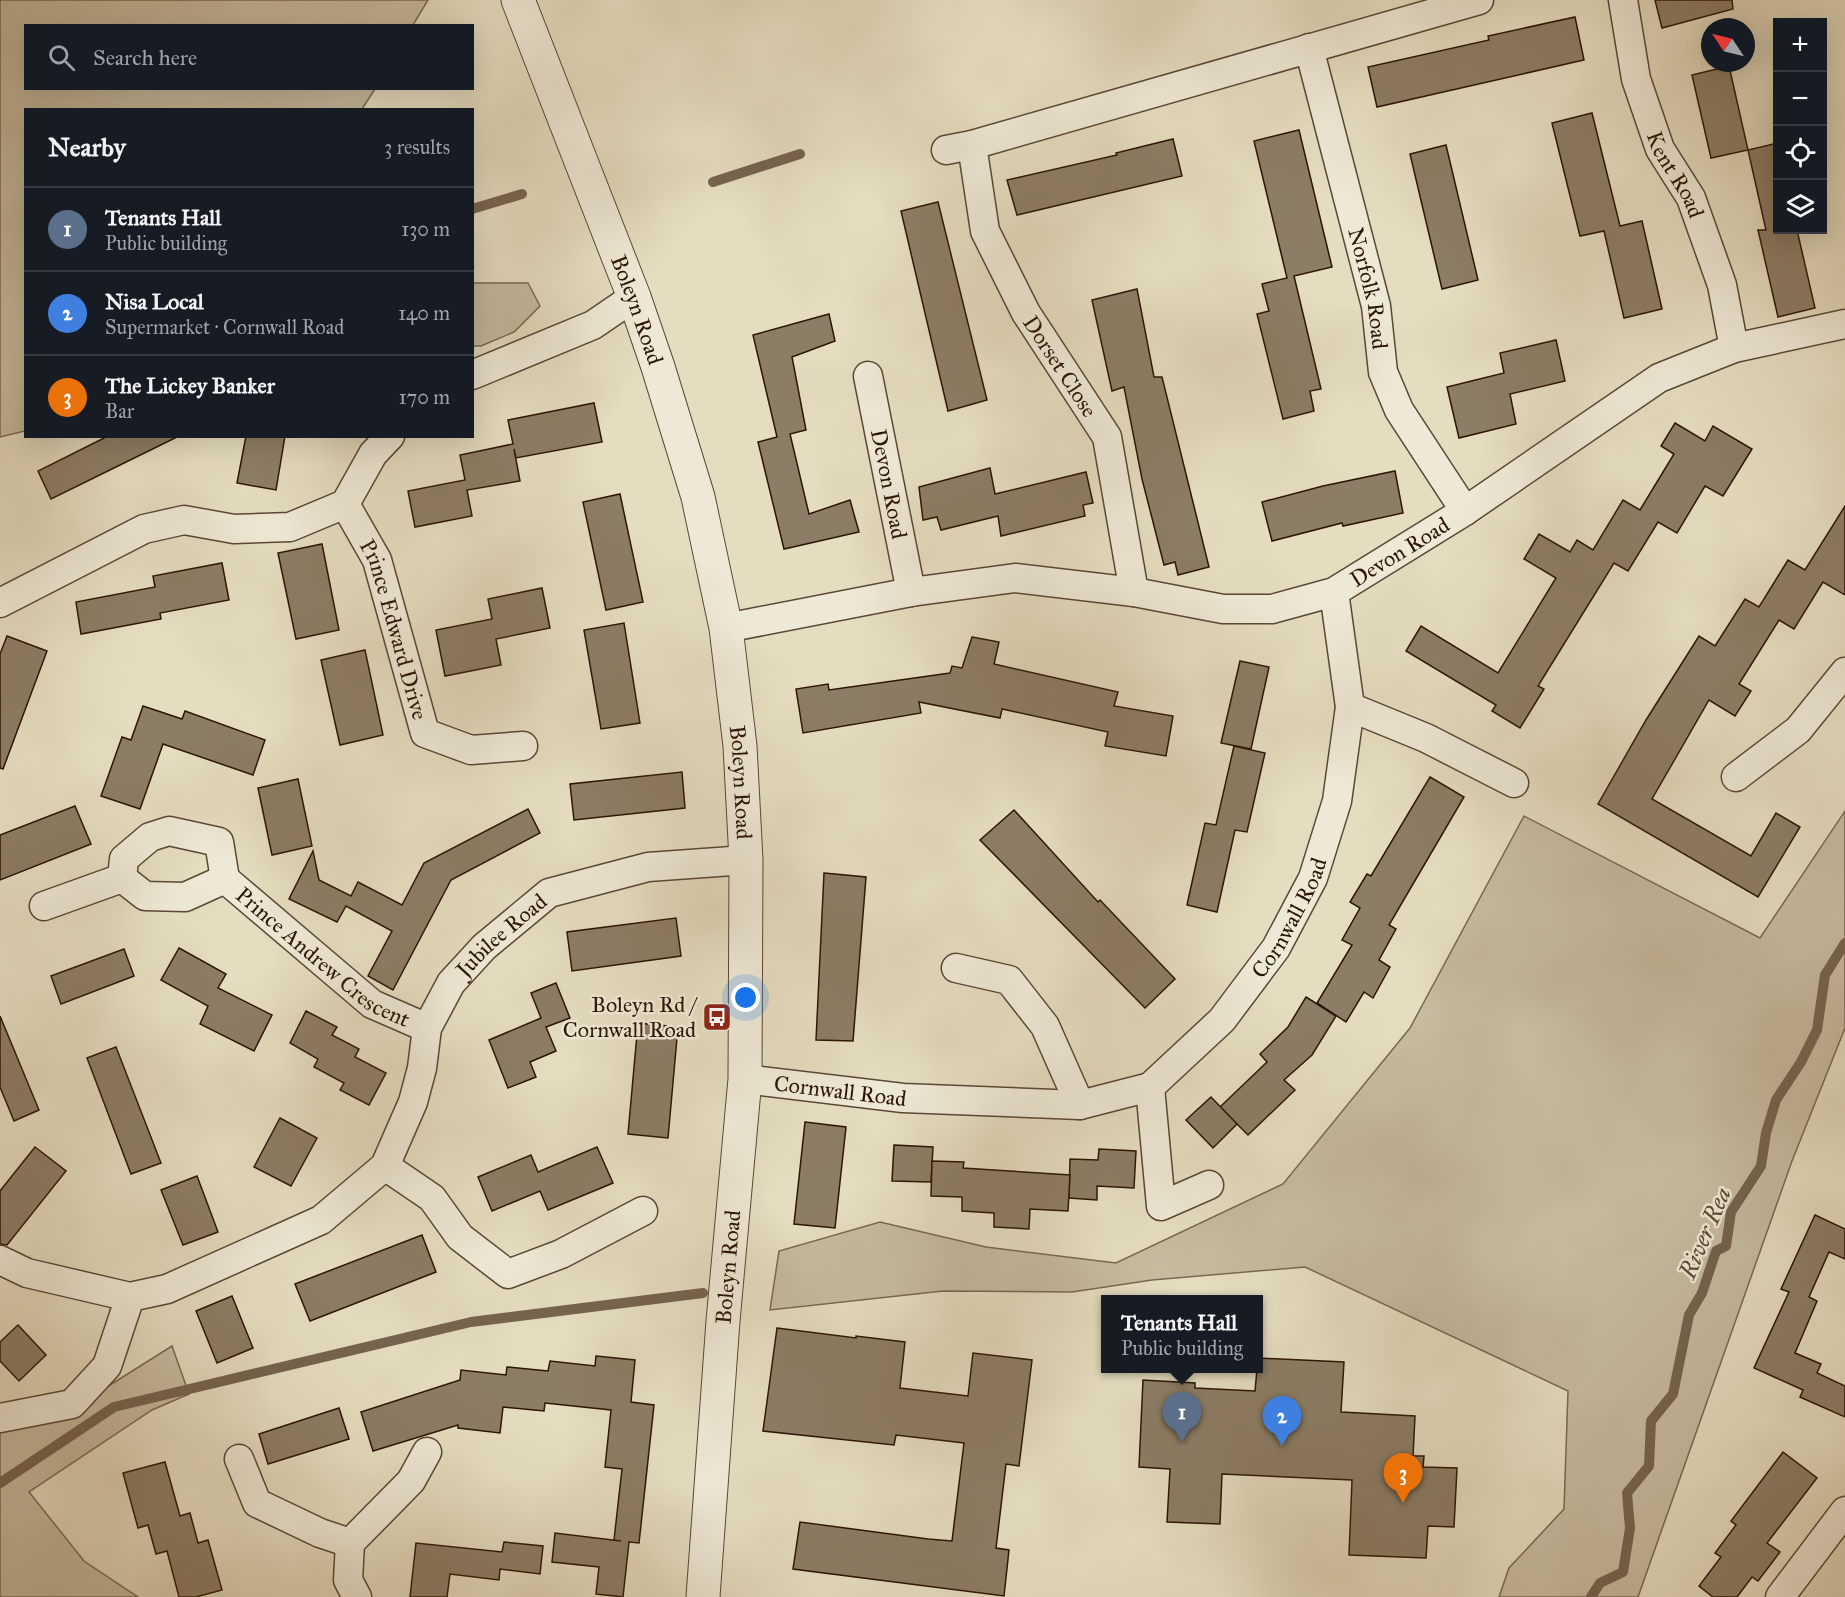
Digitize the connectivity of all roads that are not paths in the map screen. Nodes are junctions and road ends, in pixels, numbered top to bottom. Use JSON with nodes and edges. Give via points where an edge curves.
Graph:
{"nodes":[{"id":1,"x":518,"y":0,"type":"edge"},
{"id":2,"x":1479,"y":0,"type":"edge"},
{"id":3,"x":1623,"y":0,"type":"edge"},
{"id":4,"x":1309,"y":48,"type":"junction"},
{"id":5,"x":634,"y":297,"type":"junction"},
{"id":6,"x":1845,"y":324,"type":"edge"},
{"id":7,"x":1734,"y":348,"type":"junction"},
{"id":8,"x":474,"y":374,"type":"edge"},
{"id":9,"x":868,"y":376,"type":"dead end"},
{"id":10,"x":388,"y":438,"type":"edge"},
{"id":11,"x":345,"y":504,"type":"junction"},
{"id":12,"x":1465,"y":511,"type":"junction"},
{"id":13,"x":911,"y":592,"type":"junction"},
{"id":14,"x":1134,"y":592,"type":"junction"},
{"id":15,"x":1334,"y":592,"type":"junction"},
{"id":16,"x":0,"y":603,"type":"edge"},
{"id":17,"x":726,"y":628,"type":"junction"},
{"id":18,"x":1845,"y":672,"type":"edge"},
{"id":19,"x":1350,"y":707,"type":"junction"},
{"id":20,"x":523,"y":746,"type":"dead end"},
{"id":21,"x":1736,"y":777,"type":"dead end"},
{"id":22,"x":1514,"y":783,"type":"dead end"},
{"id":23,"x":747,"y":860,"type":"junction"},
{"id":24,"x":122,"y":878,"type":"junction"},
{"id":25,"x":225,"y":879,"type":"junction"},
{"id":26,"x":44,"y":906,"type":"dead end"},
{"id":27,"x":956,"y":968,"type":"dead end"},
{"id":28,"x":427,"y":1028,"type":"junction"},
{"id":29,"x":745,"y":1079,"type":"junction"},
{"id":30,"x":1150,"y":1087,"type":"junction"},
{"id":31,"x":1080,"y":1105,"type":"junction"},
{"id":32,"x":386,"y":1166,"type":"junction"},
{"id":33,"x":1209,"y":1185,"type":"dead end"},
{"id":34,"x":643,"y":1211,"type":"dead end"},
{"id":35,"x":0,"y":1260,"type":"edge"},
{"id":36,"x":130,"y":1297,"type":"junction"},
{"id":37,"x":0,"y":1418,"type":"edge"},
{"id":38,"x":427,"y":1452,"type":"dead end"},
{"id":39,"x":239,"y":1460,"type":"dead end"},
{"id":40,"x":1845,"y":1511,"type":"edge"},
{"id":41,"x":350,"y":1543,"type":"junction"},
{"id":42,"x":357,"y":1597,"type":"edge"},
{"id":43,"x":703,"y":1597,"type":"edge"},
{"id":44,"x":1780,"y":1597,"type":"edge"}],
"edges":[{"from":1,"to":5,"type":"street","name":"Boleyn Road"},
{"from":2,"to":4,"type":"street"},
{"from":3,"to":7,"type":"street","name":"Kent Road","via":[[1636,79],[1660,149],[1691,198],[1722,285]]},
{"from":4,"to":12,"type":"street","name":"Norfolk Road","via":[[1376,306],[1383,372],[1399,410]]},
{"from":4,"to":14,"type":"street","name":"Dorset Close","via":[[959,147],[985,231],[1026,313],[1107,436]]},
{"from":5,"to":8,"type":"street","via":[[593,325]]},
{"from":5,"to":17,"type":"street","name":"Boleyn Road","via":[[698,497]]},
{"from":6,"to":7,"type":"street","name":"Devon Road"},
{"from":7,"to":12,"type":"street","name":"Devon Road","via":[[1659,378]]},
{"from":9,"to":13,"type":"street","name":"Devon Road"},
{"from":10,"to":11,"type":"street","via":[[373,454]]},
{"from":11,"to":16,"type":"street","via":[[290,527],[234,529],[184,520],[144,530]]},
{"from":11,"to":20,"type":"street","name":"Prince Edward Drive","via":[[377,560],[425,733],[471,750]]},
{"from":12,"to":15,"type":"street","name":"Devon Road"},
{"from":13,"to":14,"type":"street","name":"Devon Road","via":[[1016,578]]},
{"from":13,"to":17,"type":"street","name":"Devon Road"},
{"from":14,"to":15,"type":"street","name":"Devon Road","via":[[1223,609],[1272,609]]},
{"from":15,"to":19,"type":"street","name":"Cornwall Road"},
{"from":17,"to":23,"type":"street","name":"Boleyn Road","via":[[740,746]]},
{"from":18,"to":21,"type":"street","via":[[1798,730]]},
{"from":19,"to":22,"type":"street","via":[[1426,738]]},
{"from":19,"to":30,"type":"street","name":"Cornwall Road","via":[[1337,801],[1308,888],[1276,948],[1222,1020]]},
{"from":23,"to":28,"type":"street","name":"Jubilee Road","via":[[648,867],[549,893],[484,947],[451,982]]},
{"from":23,"to":29,"type":"street","name":"Boleyn Road"},
{"from":24,"to":25,"type":"street","name":"Prince Andrew Crescent","via":[[145,896],[185,897]]},
{"from":24,"to":25,"type":"street","name":"Prince Andrew Crescent","via":[[124,859],[150,837],[169,831],[219,842]]},
{"from":24,"to":26,"type":"street"},
{"from":25,"to":28,"type":"street","name":"Prince Andrew Crescent","via":[[372,1004]]},
{"from":27,"to":31,"type":"street","via":[[1009,980],[1045,1026]]},
{"from":28,"to":32,"type":"street","name":"Jubilee Road","via":[[413,1102]]},
{"from":29,"to":31,"type":"street","name":"Cornwall Road","via":[[903,1098]]},
{"from":29,"to":43,"type":"street","name":"Boleyn Road"},
{"from":30,"to":31,"type":"street","name":"Cornwall Road"},
{"from":30,"to":33,"type":"street","via":[[1161,1206]]},
{"from":32,"to":34,"type":"street","via":[[432,1198],[460,1237],[508,1274],[561,1254]]},
{"from":32,"to":36,"type":"street","name":"Jubilee Road","via":[[321,1220],[167,1289]]},
{"from":35,"to":36,"type":"street","name":"Jubilee Road","via":[[27,1273]]},
{"from":36,"to":37,"type":"street","via":[[107,1366],[72,1404]]},
{"from":38,"to":41,"type":"street","via":[[411,1482]]},
{"from":39,"to":41,"type":"street","via":[[257,1503]]},
{"from":40,"to":44,"type":"street"},
{"from":41,"to":42,"type":"street","via":[[348,1580]]}]}
